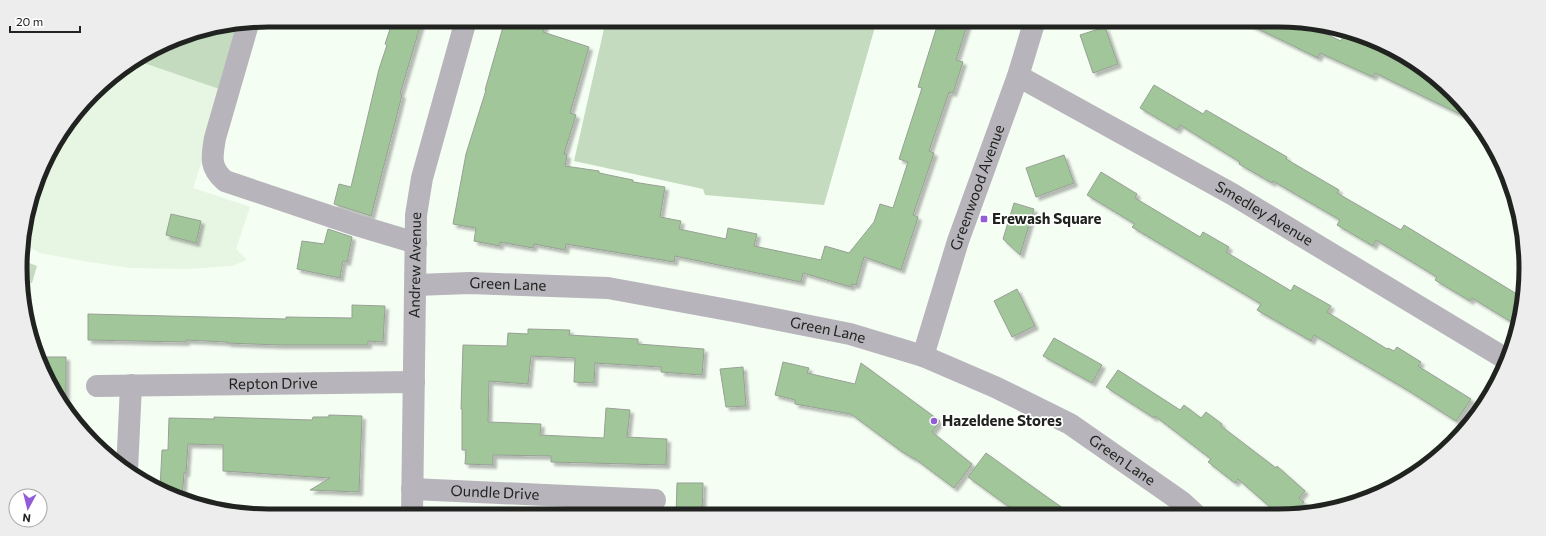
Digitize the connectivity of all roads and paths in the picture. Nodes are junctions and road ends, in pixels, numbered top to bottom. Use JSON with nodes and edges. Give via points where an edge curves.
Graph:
{"nodes":[{"id":1,"x":464,"y":27,"type":"edge"},
{"id":2,"x":1033,"y":27,"type":"edge"},
{"id":3,"x":247,"y":28,"type":"edge"},
{"id":4,"x":1018,"y":76,"type":"junction"},
{"id":5,"x":416,"y":243,"type":"junction"},
{"id":6,"x":416,"y":285,"type":"junction"},
{"id":7,"x":924,"y":356,"type":"junction"},
{"id":8,"x":1502,"y":357,"type":"edge"},
{"id":9,"x":414,"y":382,"type":"junction"},
{"id":10,"x":131,"y":385,"type":"junction"},
{"id":11,"x":97,"y":386,"type":"dead end"},
{"id":12,"x":127,"y":463,"type":"edge"},
{"id":13,"x":412,"y":489,"type":"junction"},
{"id":14,"x":655,"y":500,"type":"dead end"},
{"id":15,"x":624,"y":507,"type":"edge"},
{"id":16,"x":412,"y":509,"type":"edge"},
{"id":17,"x":1190,"y":509,"type":"edge"}],
"edges":[{"from":1,"to":5,"type":"street","name":"Andrew Avenue","via":[[422,178],[416,215]]},
{"from":2,"to":4,"type":"street","name":"Greenwood Avenue"},
{"from":3,"to":5,"type":"street","via":[[215,138],[212,156],[216,174],[225,181]]},
{"from":4,"to":7,"type":"street","name":"Greenwood Avenue","via":[[958,241]]},
{"from":4,"to":8,"type":"street","name":"Smedley Avenue","via":[[1232,194]]},
{"from":5,"to":6,"type":"street","name":"Andrew Avenue"},
{"from":6,"to":7,"type":"street","name":"Green Lane","via":[[470,283],[608,288],[850,334]]},
{"from":6,"to":9,"type":"street","name":"Andrew Avenue"},
{"from":7,"to":17,"type":"street","name":"Green Lane","via":[[1070,424]]},
{"from":9,"to":10,"type":"street","name":"Repton Drive"},
{"from":9,"to":13,"type":"street","name":"Andrew Avenue"},
{"from":10,"to":11,"type":"street","name":"Repton Drive"},
{"from":10,"to":12,"type":"street"},
{"from":13,"to":15,"type":"street","name":"Oundle Drive"},
{"from":13,"to":16,"type":"street","name":"Andrew Avenue"},
{"from":14,"to":15,"type":"street","name":"Oundle Drive"}]}
